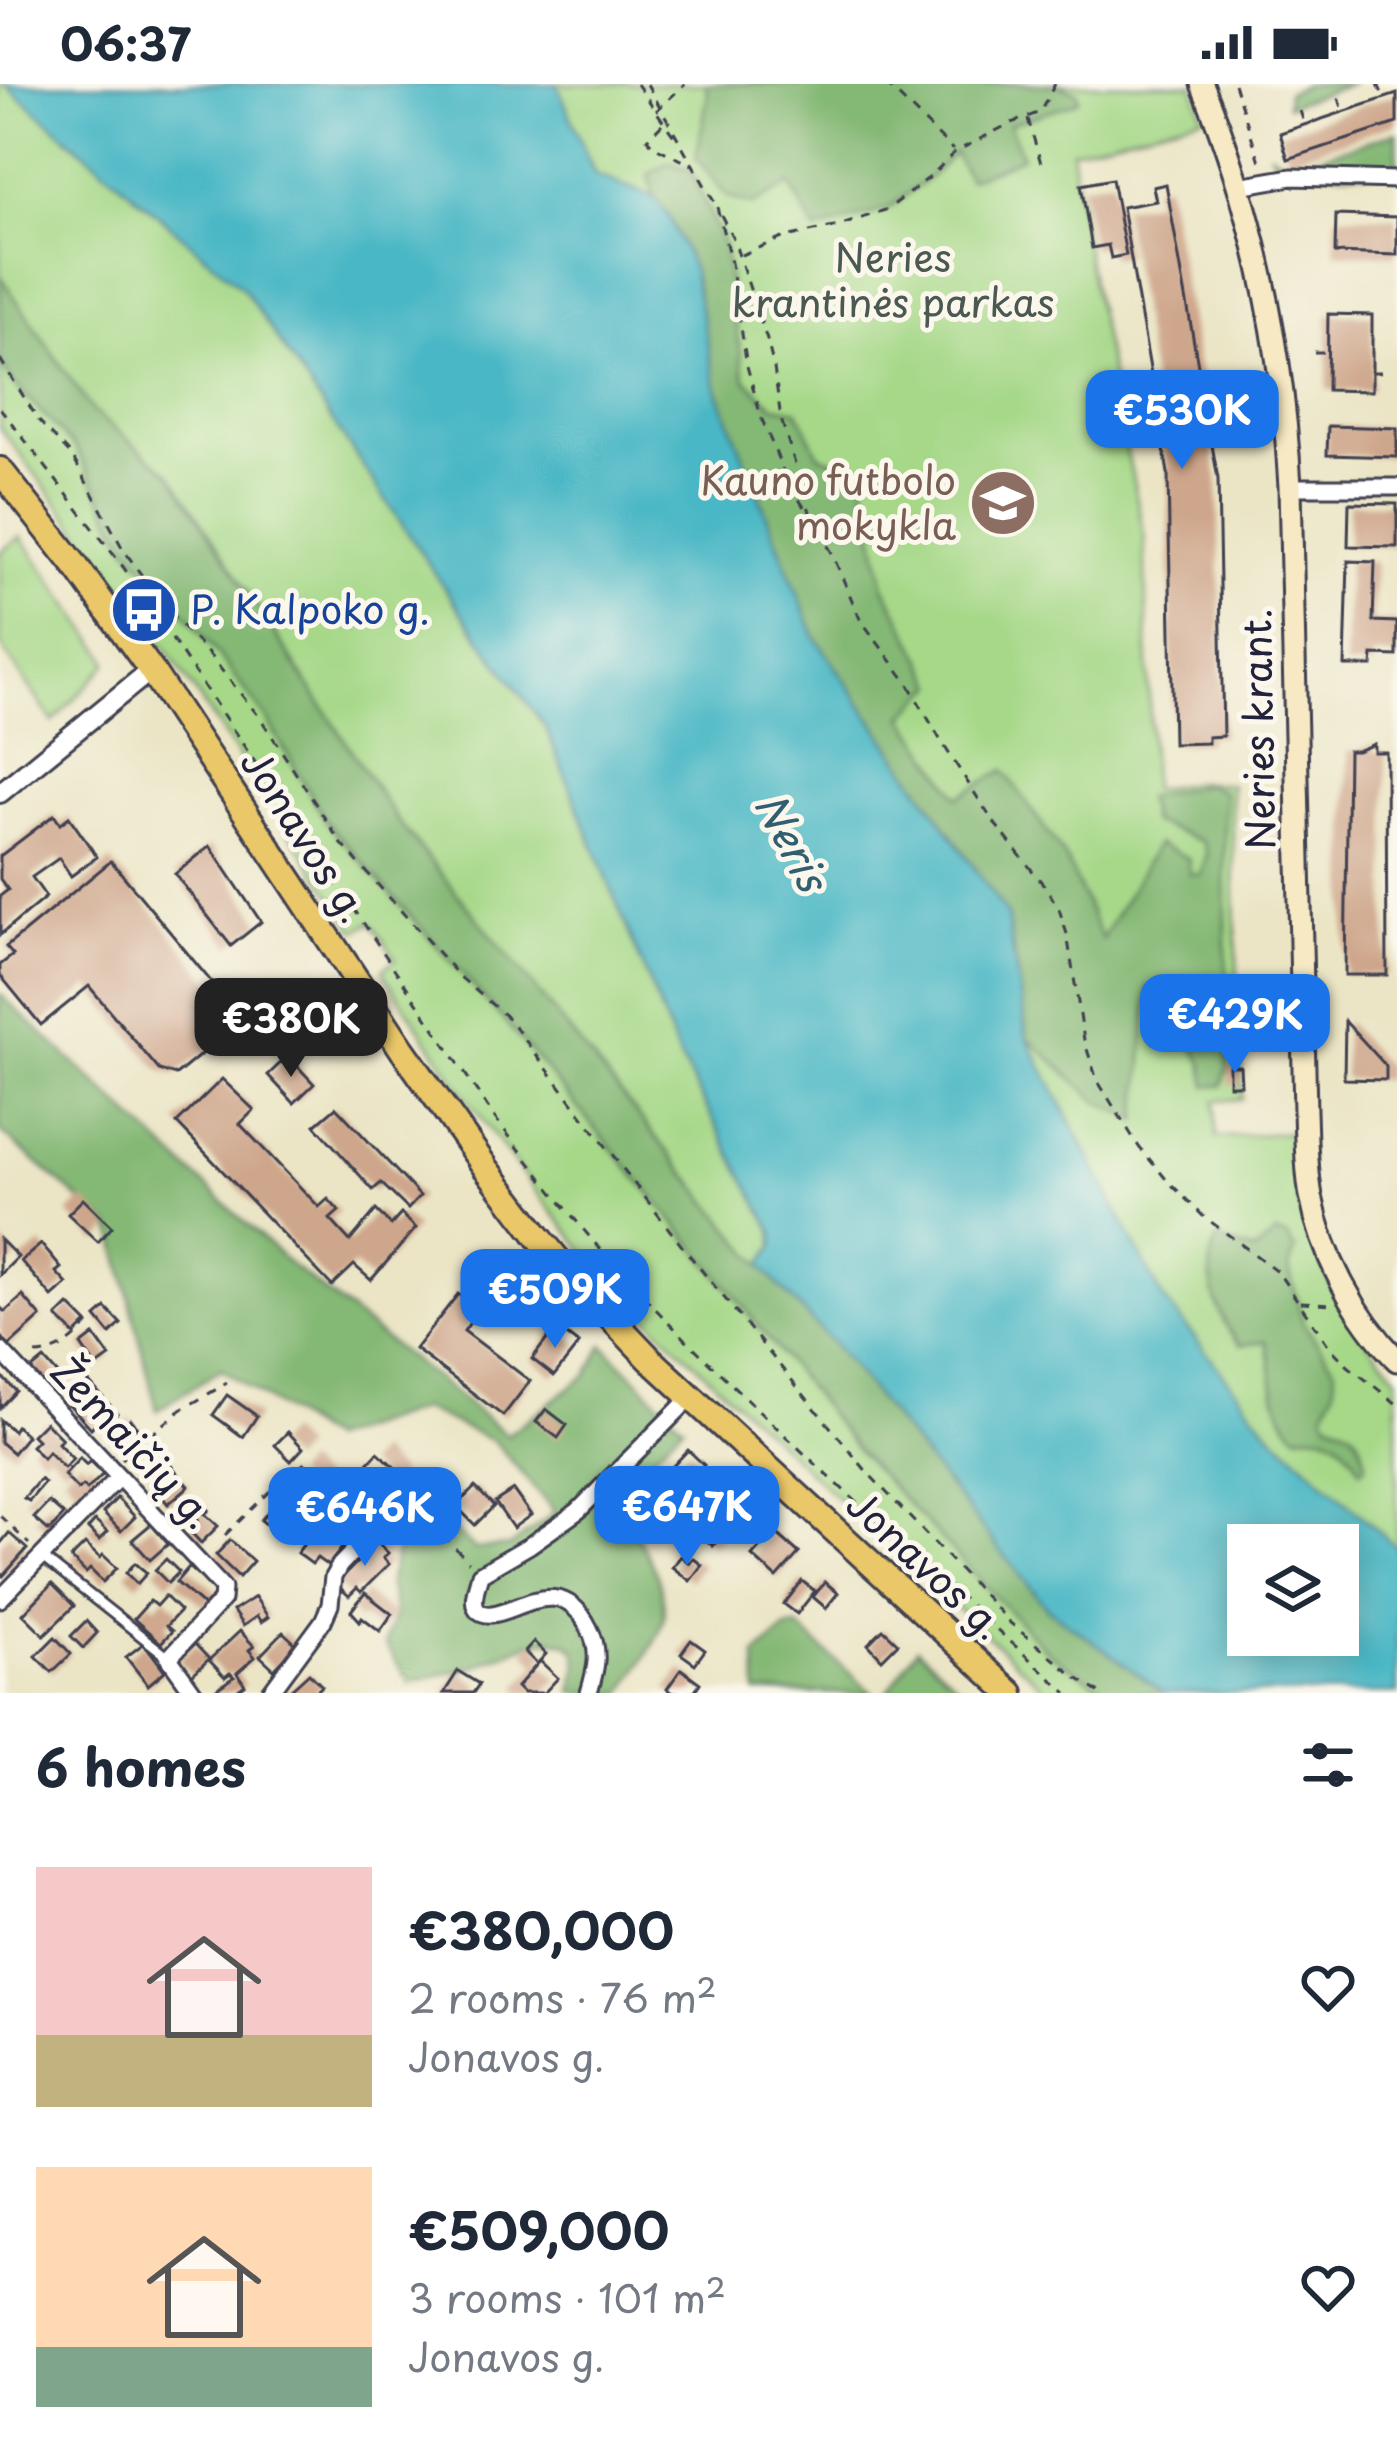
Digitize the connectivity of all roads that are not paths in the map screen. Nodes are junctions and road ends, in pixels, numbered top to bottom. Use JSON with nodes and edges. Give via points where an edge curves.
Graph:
{"nodes":[{"id":1,"x":1202,"y":84,"type":"edge"},
{"id":2,"x":1397,"y":180,"type":"edge"},
{"id":3,"x":1240,"y":186,"type":"junction"},
{"id":4,"x":0,"y":470,"type":"edge"},
{"id":5,"x":1290,"y":487,"type":"junction"},
{"id":6,"x":1397,"y":487,"type":"edge"},
{"id":7,"x":151,"y":670,"type":"junction"},
{"id":8,"x":0,"y":793,"type":"edge"},
{"id":9,"x":0,"y":1350,"type":"edge"},
{"id":10,"x":1397,"y":1360,"type":"edge"},
{"id":11,"x":691,"y":1397,"type":"junction"},
{"id":12,"x":115,"y":1473,"type":"junction"},
{"id":13,"x":374,"y":1530,"type":"road end"},
{"id":14,"x":42,"y":1558,"type":"junction"},
{"id":15,"x":0,"y":1599,"type":"edge"},
{"id":16,"x":169,"y":1658,"type":"junction"},
{"id":17,"x":194,"y":1693,"type":"edge"},
{"id":18,"x":270,"y":1693,"type":"edge"},
{"id":19,"x":589,"y":1693,"type":"edge"},
{"id":20,"x":1011,"y":1693,"type":"edge"}],
"edges":[{"from":1,"to":3,"type":"main road","name":"Neries krant."},
{"from":2,"to":3,"type":"street","via":[[1292,177]]},
{"from":3,"to":5,"type":"main road","name":"Neries krant.","via":[[1277,347]]},
{"from":4,"to":7,"type":"main road","name":"Jonavos g."},
{"from":5,"to":6,"type":"street"},
{"from":5,"to":10,"type":"main road","name":"Neries krant.","via":[[1311,1193],[1339,1275]]},
{"from":7,"to":8,"type":"street"},
{"from":7,"to":11,"type":"main road","name":"Jonavos g.","via":[[485,1168],[572,1277]]},
{"from":9,"to":12,"type":"street","name":"Žemaičių g."},
{"from":11,"to":19,"type":"street","via":[[578,1511],[480,1574],[474,1598],[481,1612],[540,1599],[572,1605],[596,1642]]},
{"from":11,"to":20,"type":"main road","name":"Jonavos g."},
{"from":12,"to":14,"type":"street"},
{"from":12,"to":16,"type":"street","name":"Žemaičių g.","via":[[223,1588],[222,1600]]},
{"from":13,"to":18,"type":"street","via":[[340,1565],[323,1621]]},
{"from":14,"to":15,"type":"street"},
{"from":14,"to":16,"type":"lane"},
{"from":16,"to":17,"type":"street"}]}
